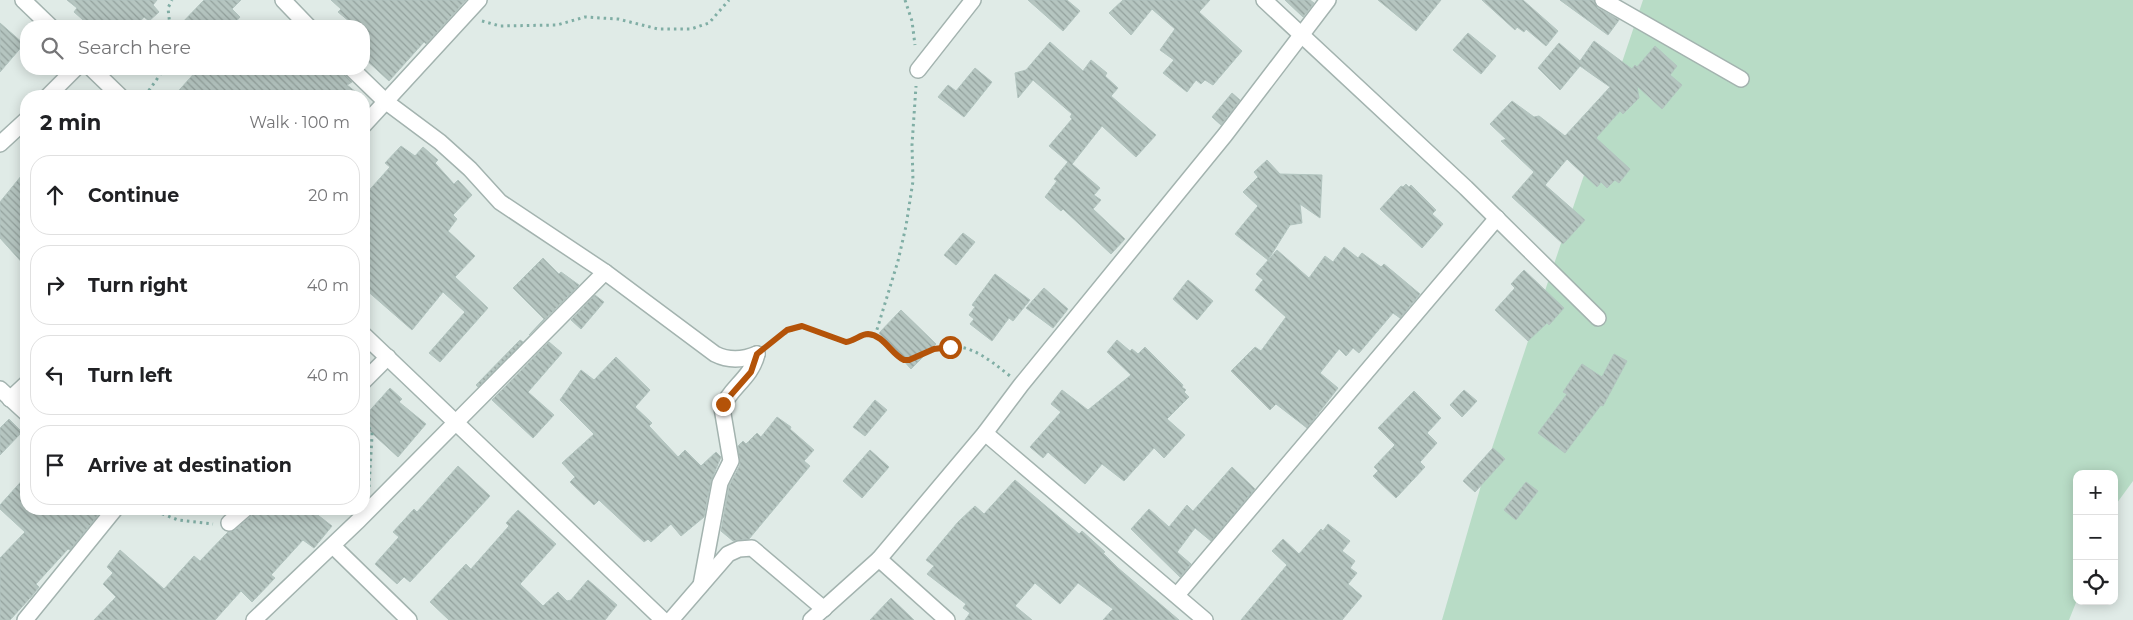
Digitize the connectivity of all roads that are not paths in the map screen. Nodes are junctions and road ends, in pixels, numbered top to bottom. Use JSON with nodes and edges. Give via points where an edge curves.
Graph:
{"nodes":[{"id":1,"x":23,"y":0,"type":"edge"},
{"id":2,"x":283,"y":0,"type":"edge"},
{"id":3,"x":479,"y":0,"type":"edge"},
{"id":4,"x":974,"y":0,"type":"edge"},
{"id":5,"x":1264,"y":0,"type":"edge"},
{"id":6,"x":1328,"y":0,"type":"edge"},
{"id":7,"x":1603,"y":0,"type":"edge"},
{"id":8,"x":44,"y":20,"type":"edge"},
{"id":9,"x":302,"y":20,"type":"edge"},
{"id":10,"x":1301,"y":34,"type":"junction"},
{"id":11,"x":918,"y":70,"type":"road end"},
{"id":12,"x":68,"y":75,"type":"edge"},
{"id":13,"x":98,"y":75,"type":"edge"},
{"id":14,"x":358,"y":75,"type":"edge"},
{"id":15,"x":1741,"y":79,"type":"dead end"},
{"id":16,"x":54,"y":90,"type":"edge"},
{"id":17,"x":114,"y":90,"type":"edge"},
{"id":18,"x":385,"y":101,"type":"junction"},
{"id":19,"x":370,"y":118,"type":"edge"},
{"id":20,"x":20,"y":126,"type":"edge"},
{"id":21,"x":0,"y":144,"type":"edge"},
{"id":22,"x":1497,"y":218,"type":"junction"},
{"id":23,"x":606,"y":272,"type":"junction"},
{"id":24,"x":1598,"y":318,"type":"dead end"},
{"id":25,"x":370,"y":340,"type":"edge"},
{"id":26,"x":388,"y":357,"type":"junction"},
{"id":27,"x":370,"y":376,"type":"edge"},
{"id":28,"x":20,"y":387,"type":"edge"},
{"id":29,"x":5,"y":394,"type":"edge"},
{"id":30,"x":20,"y":408,"type":"edge"},
{"id":31,"x":456,"y":424,"type":"junction"},
{"id":32,"x":985,"y":433,"type":"junction"},
{"id":33,"x":370,"y":509,"type":"edge"},
{"id":34,"x":110,"y":515,"type":"edge"},
{"id":35,"x":239,"y":515,"type":"edge"},
{"id":36,"x":364,"y":515,"type":"edge"},
{"id":37,"x":229,"y":523,"type":"road end"},
{"id":38,"x":333,"y":546,"type":"junction"},
{"id":39,"x":879,"y":559,"type":"junction"},
{"id":40,"x":701,"y":585,"type":"junction"},
{"id":41,"x":1177,"y":595,"type":"junction"},
{"id":42,"x":824,"y":609,"type":"junction"},
{"id":43,"x":25,"y":620,"type":"edge"},
{"id":44,"x":254,"y":620,"type":"edge"},
{"id":45,"x":409,"y":620,"type":"edge"},
{"id":46,"x":663,"y":620,"type":"edge"},
{"id":47,"x":671,"y":620,"type":"edge"},
{"id":48,"x":811,"y":620,"type":"edge"},
{"id":49,"x":947,"y":620,"type":"edge"},
{"id":50,"x":1205,"y":620,"type":"edge"}],
"edges":[{"from":1,"to":8,"type":"street"},
{"from":2,"to":9,"type":"street"},
{"from":3,"to":18,"type":"street"},
{"from":4,"to":11,"type":"street"},
{"from":5,"to":10,"type":"street"},
{"from":6,"to":10,"type":"street"},
{"from":7,"to":15,"type":"street"},
{"from":10,"to":22,"type":"street"},
{"from":10,"to":32,"type":"street","via":[[1225,135],[1021,384]]},
{"from":12,"to":16,"type":"street"},
{"from":13,"to":17,"type":"street"},
{"from":14,"to":18,"type":"street"},
{"from":18,"to":19,"type":"street"},
{"from":18,"to":23,"type":"street","via":[[440,142],[500,202]]},
{"from":20,"to":21,"type":"street"},
{"from":22,"to":24,"type":"street"},
{"from":22,"to":41,"type":"street"},
{"from":23,"to":31,"type":"street"},
{"from":23,"to":40,"type":"street","via":[[715,354],[742,359],[757,354],[751,372],[722,408],[731,461],[720,484]]},
{"from":25,"to":26,"type":"street"},
{"from":26,"to":27,"type":"street"},
{"from":26,"to":31,"type":"street"},
{"from":28,"to":29,"type":"street"},
{"from":29,"to":30,"type":"street"},
{"from":31,"to":33,"type":"street"},
{"from":31,"to":46,"type":"street"},
{"from":32,"to":39,"type":"street"},
{"from":32,"to":41,"type":"street"},
{"from":34,"to":43,"type":"street"},
{"from":35,"to":37,"type":"street"},
{"from":36,"to":38,"type":"street"},
{"from":38,"to":44,"type":"street"},
{"from":38,"to":45,"type":"street"},
{"from":39,"to":42,"type":"street"},
{"from":39,"to":49,"type":"street"},
{"from":40,"to":42,"type":"street","via":[[728,554],[752,548]]},
{"from":40,"to":47,"type":"street"},
{"from":41,"to":50,"type":"street"},
{"from":42,"to":48,"type":"street"}]}
